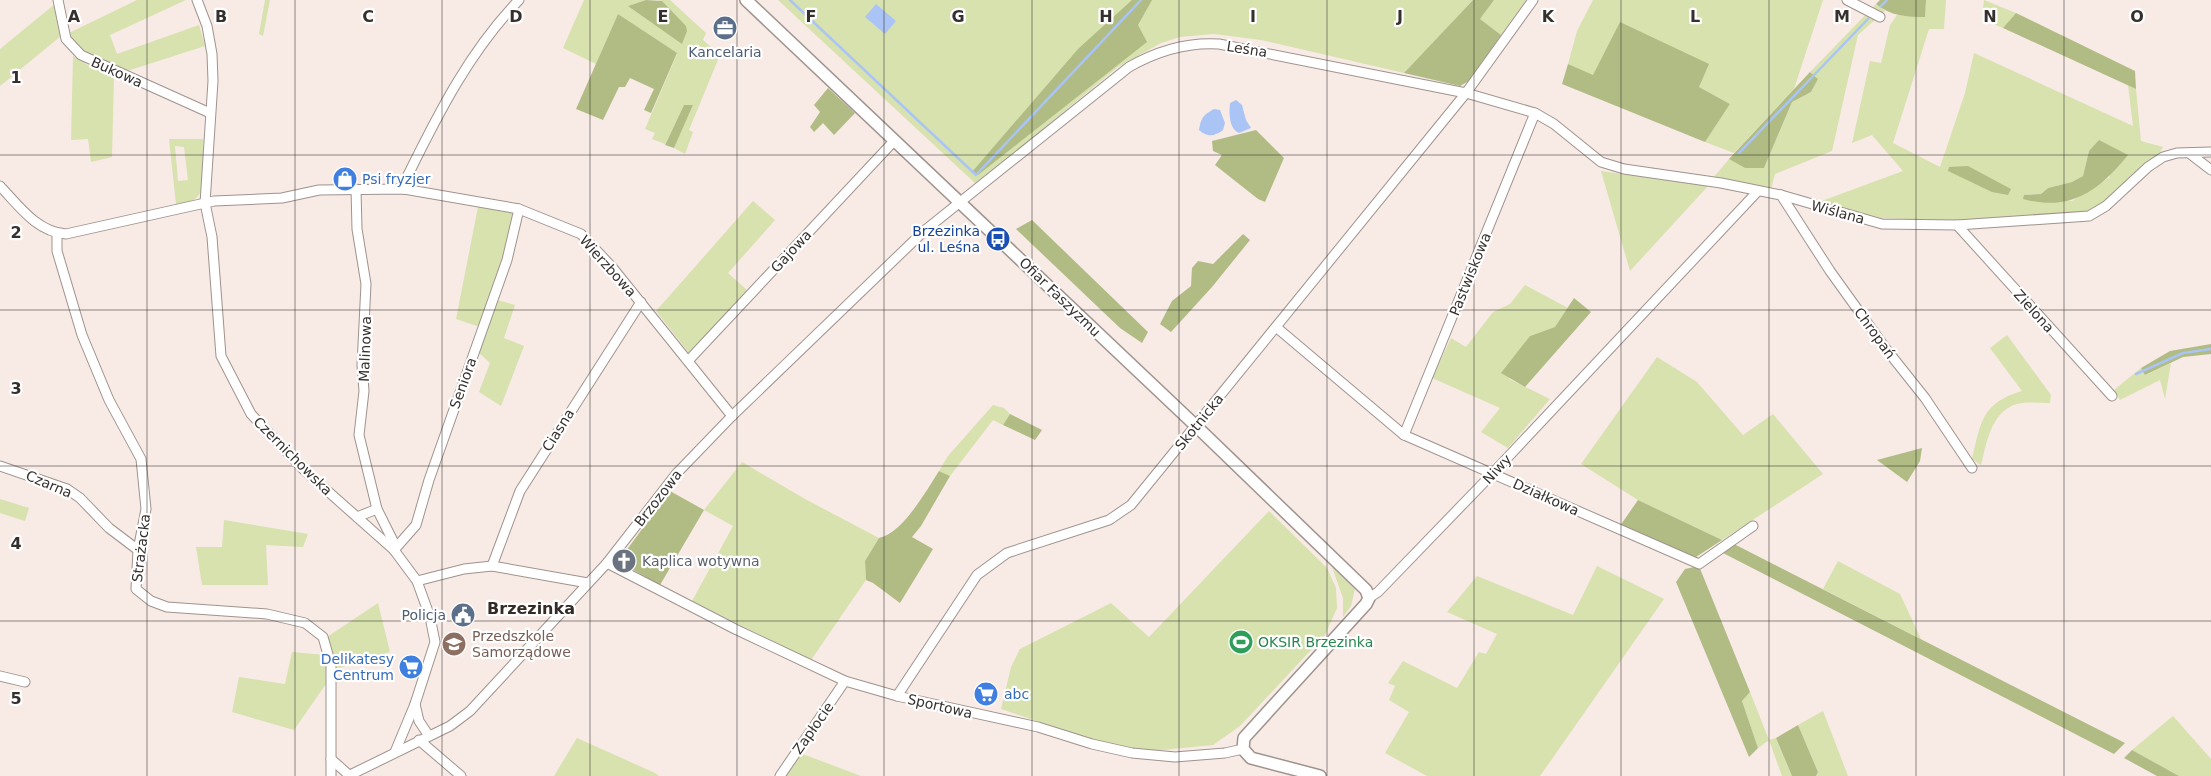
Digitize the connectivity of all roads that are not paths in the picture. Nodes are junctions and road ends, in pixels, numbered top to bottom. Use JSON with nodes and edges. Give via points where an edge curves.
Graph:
{"nodes":[{"id":1,"x":58,"y":0,"type":"edge"},
{"id":2,"x":198,"y":0,"type":"edge"},
{"id":3,"x":519,"y":0,"type":"edge"},
{"id":4,"x":746,"y":0,"type":"edge"},
{"id":5,"x":1533,"y":0,"type":"edge"},
{"id":6,"x":1847,"y":0,"type":"edge"},
{"id":7,"x":1880,"y":17,"type":"dead end"},
{"id":8,"x":1466,"y":93,"type":"junction"},
{"id":9,"x":210,"y":113,"type":"junction"},
{"id":10,"x":1535,"y":113,"type":"junction"},
{"id":11,"x":894,"y":141,"type":"junction"},
{"id":12,"x":2211,"y":152,"type":"edge"},
{"id":13,"x":2189,"y":153,"type":"junction"},
{"id":14,"x":2211,"y":170,"type":"edge"},
{"id":15,"x":0,"y":186,"type":"edge"},
{"id":16,"x":356,"y":189,"type":"junction"},
{"id":17,"x":404,"y":189,"type":"junction"},
{"id":18,"x":1758,"y":190,"type":"junction"},
{"id":19,"x":1781,"y":195,"type":"junction"},
{"id":20,"x":205,"y":203,"type":"junction"},
{"id":21,"x":960,"y":203,"type":"junction"},
{"id":22,"x":519,"y":209,"type":"junction"},
{"id":23,"x":1957,"y":225,"type":"junction"},
{"id":24,"x":57,"y":233,"type":"junction"},
{"id":25,"x":641,"y":302,"type":"junction"},
{"id":26,"x":1276,"y":327,"type":"junction"},
{"id":27,"x":688,"y":361,"type":"junction"},
{"id":28,"x":2112,"y":396,"type":"dead end"},
{"id":29,"x":732,"y":416,"type":"junction"},
{"id":30,"x":1196,"y":426,"type":"junction"},
{"id":31,"x":1404,"y":435,"type":"junction"},
{"id":32,"x":0,"y":466,"type":"edge"},
{"id":33,"x":1972,"y":468,"type":"dead end"},
{"id":34,"x":1493,"y":473,"type":"junction"},
{"id":35,"x":377,"y":509,"type":"junction"},
{"id":36,"x":357,"y":517,"type":"junction"},
{"id":37,"x":1753,"y":526,"type":"dead end"},
{"id":38,"x":138,"y":550,"type":"junction"},
{"id":39,"x":394,"y":550,"type":"junction"},
{"id":40,"x":607,"y":563,"type":"junction"},
{"id":41,"x":492,"y":566,"type":"junction"},
{"id":42,"x":417,"y":581,"type":"junction"},
{"id":43,"x":588,"y":583,"type":"junction"},
{"id":44,"x":1369,"y":598,"type":"junction"},
{"id":45,"x":0,"y":676,"type":"edge"},
{"id":46,"x":845,"y":681,"type":"junction"},
{"id":47,"x":25,"y":682,"type":"dead end"},
{"id":48,"x":896,"y":696,"type":"junction"},
{"id":49,"x":415,"y":704,"type":"junction"},
{"id":50,"x":428,"y":736,"type":"junction"},
{"id":51,"x":418,"y":740,"type":"junction"},
{"id":52,"x":1243,"y":749,"type":"junction"},
{"id":53,"x":395,"y":752,"type":"junction"},
{"id":54,"x":331,"y":759,"type":"junction"},
{"id":55,"x":452,"y":773,"type":"edge"},
{"id":56,"x":331,"y":776,"type":"edge"},
{"id":57,"x":349,"y":776,"type":"edge"},
{"id":58,"x":461,"y":776,"type":"edge"},
{"id":59,"x":780,"y":776,"type":"edge"},
{"id":60,"x":1320,"y":776,"type":"edge"}],
"edges":[{"from":1,"to":9,"type":"street","name":"Bukowa","via":[[66,39],[81,55]]},
{"from":2,"to":9,"type":"street","name":"Czernichowska","via":[[212,54]]},
{"from":3,"to":17,"type":"street","via":[[483,42],[455,84],[408,175]]},
{"from":4,"to":11,"type":"street","name":"Ofiar Faszyzmu"},
{"from":5,"to":8,"type":"street"},
{"from":6,"to":7,"type":"street"},
{"from":8,"to":10,"type":"street","name":"Wiślana"},
{"from":8,"to":21,"type":"street","name":"Leśna","via":[[1244,48],[1205,44],[1176,47],[1129,67]]},
{"from":8,"to":26,"type":"street","name":"Skotnicka"},
{"from":9,"to":20,"type":"street","name":"Czernichowska"},
{"from":10,"to":18,"type":"street","name":"Wiślana","via":[[1601,162],[1624,169]]},
{"from":10,"to":31,"type":"street","name":"Pastwiskowa"},
{"from":11,"to":21,"type":"street","name":"Ofiar Faszyzmu"},
{"from":11,"to":27,"type":"street","name":"Gajowa"},
{"from":12,"to":13,"type":"street","name":"Wiślana"},
{"from":13,"to":14,"type":"street"},
{"from":13,"to":23,"type":"street","name":"Wiślana","via":[[2163,156],[2106,206],[2089,216]]},
{"from":15,"to":24,"type":"street","via":[[39,225]]},
{"from":16,"to":17,"type":"street","name":"Wierzbowa"},
{"from":16,"to":20,"type":"street","name":"Wierzbowa"},
{"from":16,"to":35,"type":"street","name":"Malinowa","via":[[357,229],[366,284],[364,391],[359,435]]},
{"from":17,"to":22,"type":"street","name":"Wierzbowa"},
{"from":18,"to":19,"type":"street","name":"Wiślana"},
{"from":18,"to":34,"type":"street","name":"Niwy"},
{"from":19,"to":23,"type":"street","name":"Wiślana","via":[[1882,224]]},
{"from":19,"to":33,"type":"street","name":"Chropań","via":[[1830,271],[1925,398]]},
{"from":20,"to":24,"type":"street","name":"Wierzbowa","via":[[71,233]]},
{"from":20,"to":36,"type":"street","name":"Czernichowska","via":[[212,237],[221,356],[250,414],[304,470]]},
{"from":21,"to":29,"type":"street","name":"Brzozowa","via":[[924,231]]},
{"from":21,"to":30,"type":"street","name":"Ofiar Faszyzmu"},
{"from":22,"to":25,"type":"street","name":"Wierzbowa","via":[[581,234]]},
{"from":22,"to":39,"type":"street","name":"Seniora","via":[[507,260],[416,525]]},
{"from":23,"to":28,"type":"street","name":"Zielona"},
{"from":24,"to":38,"type":"street","name":"Strażacka","via":[[57,251],[82,335],[109,400],[141,459],[146,509]]},
{"from":25,"to":27,"type":"street","name":"Wierzbowa"},
{"from":25,"to":41,"type":"street","name":"Ciasna","via":[[520,491]]},
{"from":26,"to":30,"type":"street","name":"Skotnicka"},
{"from":26,"to":31,"type":"street","name":"Działkowa"},
{"from":27,"to":29,"type":"street","name":"Wierzbowa"},
{"from":29,"to":40,"type":"street","name":"Brzozowa","via":[[677,473]]},
{"from":30,"to":44,"type":"street","name":"Ofiar Faszyzmu","via":[[1361,584]]},
{"from":30,"to":48,"type":"street","name":"Skotnicka","via":[[1124,510],[1109,520],[1007,553],[977,575]]},
{"from":31,"to":34,"type":"street","name":"Działkowa"},
{"from":32,"to":38,"type":"street","name":"Czarna","via":[[67,489]]},
{"from":34,"to":37,"type":"street","name":"Działkowa","via":[[1699,564]]},
{"from":34,"to":44,"type":"street","name":"Niwy"},
{"from":35,"to":36,"type":"street"},
{"from":35,"to":39,"type":"street","name":"Malinowa","via":[[394,543]]},
{"from":36,"to":39,"type":"street","name":"Czernichowska"},
{"from":38,"to":54,"type":"street","name":"Strażacka","via":[[136,590],[151,601],[167,607],[267,614],[305,623],[317,630],[328,648],[331,665]]},
{"from":39,"to":42,"type":"street","name":"Czernichowska"},
{"from":40,"to":43,"type":"street","name":"Brzozowa"},
{"from":40,"to":46,"type":"street","name":"Sportowa"},
{"from":41,"to":42,"type":"street","via":[[464,569]]},
{"from":41,"to":43,"type":"street"},
{"from":42,"to":49,"type":"street","name":"Czernichowska","via":[[435,642]]},
{"from":43,"to":50,"type":"street","name":"Brzozowa","via":[[470,711],[450,726]]},
{"from":44,"to":52,"type":"street","name":"Niwy","via":[[1249,730]]},
{"from":45,"to":47,"type":"street"},
{"from":46,"to":48,"type":"street","name":"Sportowa"},
{"from":46,"to":59,"type":"street","name":"Zapłocie"},
{"from":48,"to":52,"type":"street","name":"Sportowa","via":[[1038,727],[1132,753],[1175,757],[1225,754]]},
{"from":49,"to":50,"type":"street","via":[[418,721]]},
{"from":49,"to":53,"type":"street","name":"Czernichowska"},
{"from":50,"to":51,"type":"street","name":"Brzozowa"},
{"from":51,"to":53,"type":"street","name":"Brzozowa"},
{"from":51,"to":55,"type":"street"},
{"from":52,"to":60,"type":"street","via":[[1251,758]]},
{"from":53,"to":57,"type":"street","name":"Brzozowa"},
{"from":54,"to":56,"type":"street","name":"Strażacka"},
{"from":54,"to":57,"type":"street"},
{"from":55,"to":58,"type":"street"}]}
